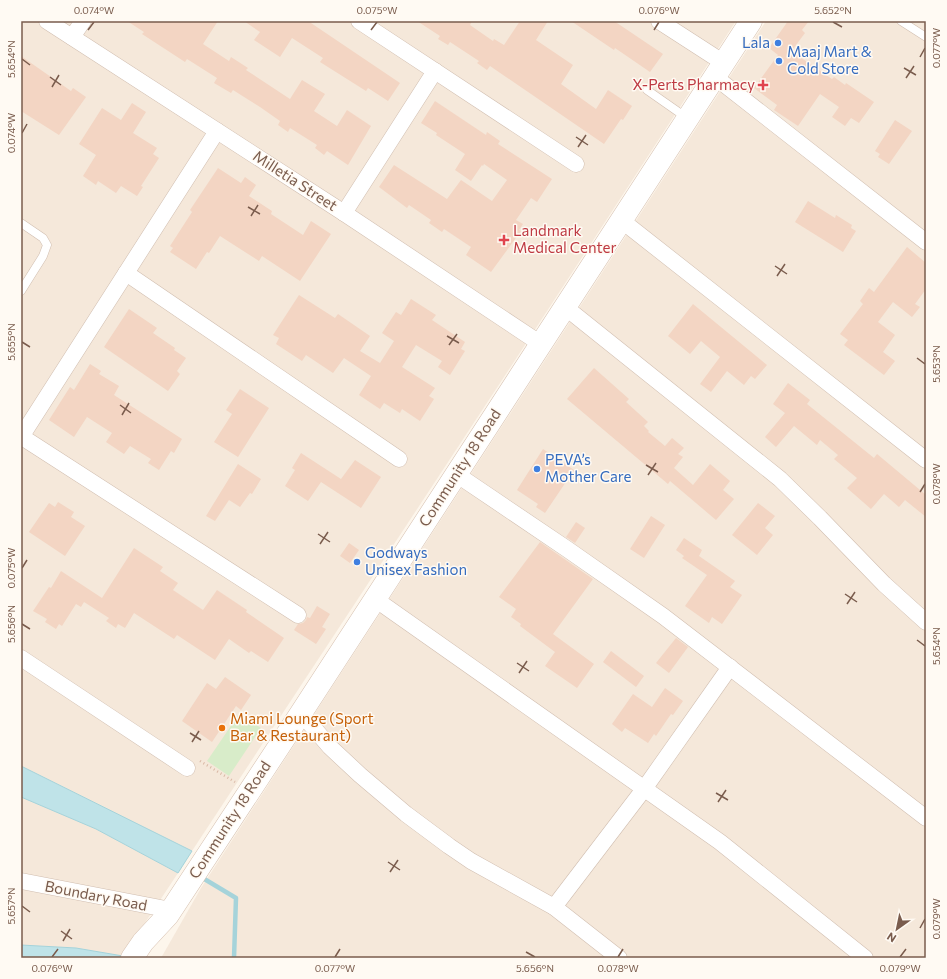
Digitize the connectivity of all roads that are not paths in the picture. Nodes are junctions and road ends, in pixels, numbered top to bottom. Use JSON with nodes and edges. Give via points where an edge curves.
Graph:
{"nodes":[{"id":1,"x":47,"y":21,"type":"edge"},
{"id":2,"x":83,"y":21,"type":"edge"},
{"id":3,"x":359,"y":21,"type":"edge"},
{"id":4,"x":659,"y":21,"type":"edge"},
{"id":5,"x":751,"y":21,"type":"edge"},
{"id":6,"x":901,"y":21,"type":"edge"},
{"id":7,"x":72,"y":37,"type":"junction"},
{"id":8,"x":926,"y":37,"type":"edge"},
{"id":9,"x":719,"y":70,"type":"junction"},
{"id":10,"x":435,"y":71,"type":"junction"},
{"id":11,"x":647,"y":90,"type":"dead end"},
{"id":12,"x":688,"y":118,"type":"junction"},
{"id":13,"x":217,"y":131,"type":"junction"},
{"id":14,"x":576,"y":164,"type":"dead end"},
{"id":15,"x":344,"y":213,"type":"junction"},
{"id":16,"x":621,"y":220,"type":"junction"},
{"id":17,"x":21,"y":224,"type":"edge"},
{"id":18,"x":926,"y":242,"type":"edge"},
{"id":19,"x":126,"y":273,"type":"junction"},
{"id":20,"x":21,"y":291,"type":"edge"},
{"id":21,"x":565,"y":308,"type":"junction"},
{"id":22,"x":541,"y":344,"type":"junction"},
{"id":23,"x":21,"y":437,"type":"edge"},
{"id":24,"x":400,"y":459,"type":"dead end"},
{"id":25,"x":926,"y":460,"type":"edge"},
{"id":26,"x":456,"y":474,"type":"junction"},
{"id":27,"x":375,"y":599,"type":"junction"},
{"id":28,"x":298,"y":615,"type":"dead end"},
{"id":29,"x":926,"y":622,"type":"edge"},
{"id":30,"x":21,"y":658,"type":"edge"},
{"id":31,"x":730,"y":667,"type":"junction"},
{"id":32,"x":301,"y":713,"type":"junction"},
{"id":33,"x":187,"y":768,"type":"road end"},
{"id":34,"x":644,"y":789,"type":"junction"},
{"id":35,"x":926,"y":818,"type":"edge"},
{"id":36,"x":21,"y":881,"type":"edge"},
{"id":37,"x":554,"y":907,"type":"junction"},
{"id":38,"x":170,"y":913,"type":"junction"},
{"id":39,"x":145,"y":952,"type":"edge"},
{"id":40,"x":619,"y":958,"type":"edge"},
{"id":41,"x":865,"y":958,"type":"edge"}],
"edges":[{"from":1,"to":7,"type":"street","name":"Milletia Street"},
{"from":2,"to":7,"type":"street"},
{"from":3,"to":10,"type":"street"},
{"from":4,"to":9,"type":"street"},
{"from":5,"to":9,"type":"main road","name":"Community 18 Road"},
{"from":6,"to":8,"type":"lane"},
{"from":7,"to":13,"type":"street","name":"Milletia Street"},
{"from":9,"to":12,"type":"main road","name":"Community 18 Road"},
{"from":9,"to":18,"type":"street"},
{"from":10,"to":14,"type":"street"},
{"from":10,"to":15,"type":"street"},
{"from":11,"to":12,"type":"lane"},
{"from":12,"to":16,"type":"main road","name":"Community 18 Road"},
{"from":13,"to":15,"type":"street","name":"Milletia Street"},
{"from":13,"to":19,"type":"street"},
{"from":15,"to":22,"type":"street","name":"Milletia Street"},
{"from":16,"to":21,"type":"main road","name":"Community 18 Road"},
{"from":16,"to":25,"type":"street"},
{"from":17,"to":20,"type":"lane","via":[[43,238],[47,245]]},
{"from":19,"to":23,"type":"street"},
{"from":19,"to":24,"type":"street"},
{"from":21,"to":22,"type":"main road","name":"Community 18 Road"},
{"from":21,"to":29,"type":"street","via":[[780,479],[884,584]]},
{"from":22,"to":26,"type":"main road","name":"Community 18 Road"},
{"from":23,"to":28,"type":"street"},
{"from":26,"to":27,"type":"main road","name":"Community 18 Road"},
{"from":26,"to":31,"type":"street","via":[[616,582]]},
{"from":27,"to":32,"type":"main road","name":"Community 18 Road"},
{"from":27,"to":34,"type":"street"},
{"from":30,"to":33,"type":"street"},
{"from":31,"to":34,"type":"street"},
{"from":31,"to":35,"type":"street"},
{"from":32,"to":37,"type":"street","via":[[330,747],[406,814],[471,860]]},
{"from":32,"to":38,"type":"main road","name":"Community 18 Road"},
{"from":34,"to":37,"type":"street"},
{"from":34,"to":41,"type":"street","via":[[726,846]]},
{"from":36,"to":38,"type":"street","name":"Boundary Road"},
{"from":37,"to":40,"type":"street"},
{"from":38,"to":39,"type":"main road","name":"Community 18 Road"}]}
